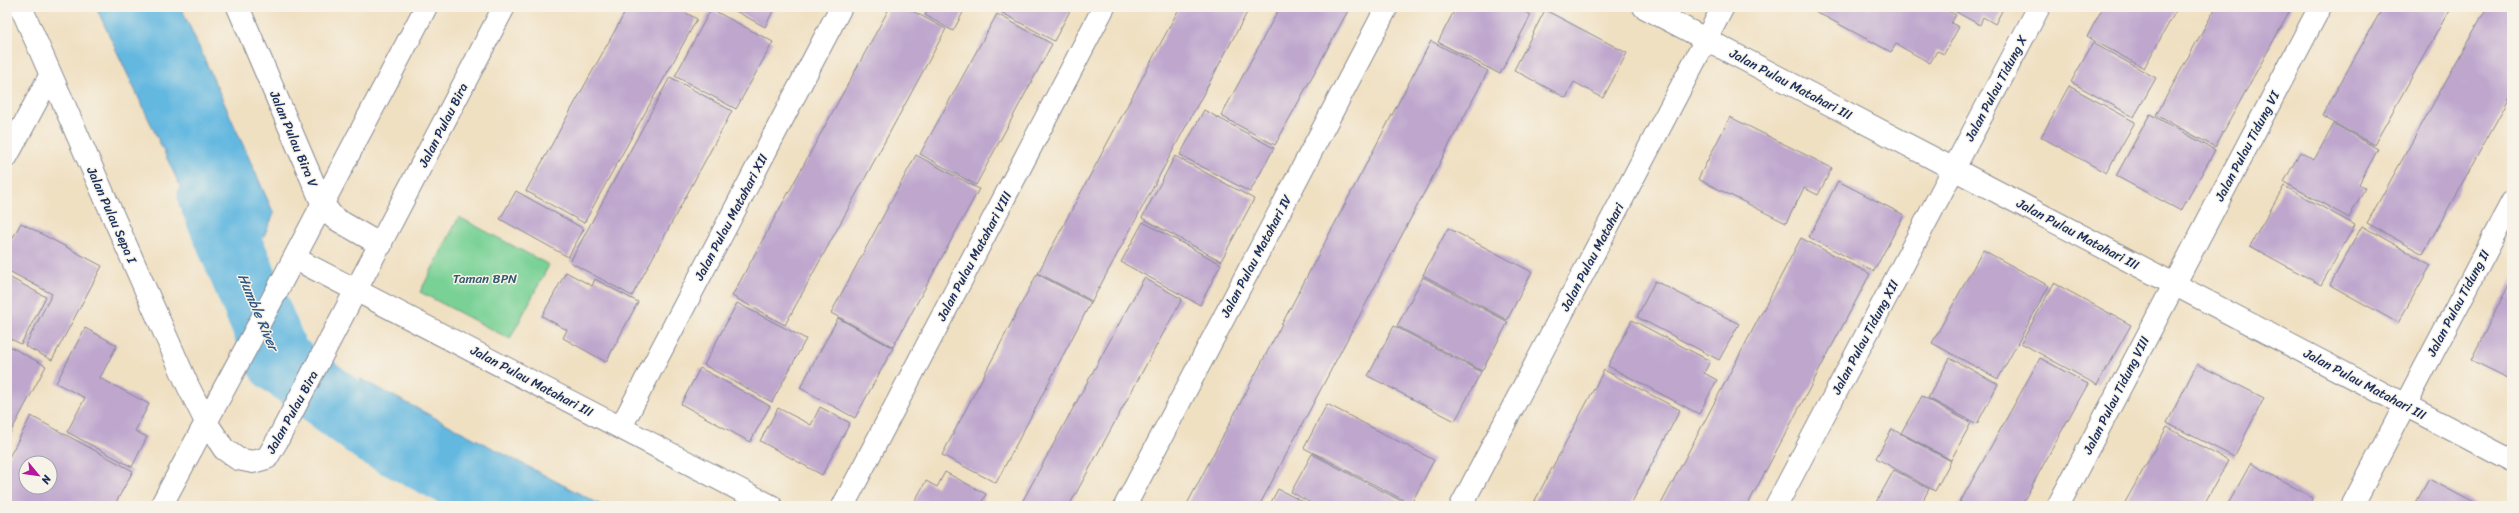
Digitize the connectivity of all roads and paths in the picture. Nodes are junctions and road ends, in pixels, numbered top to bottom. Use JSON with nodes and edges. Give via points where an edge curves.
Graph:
{"nodes":[{"id":1,"x":21,"y":7,"type":"edge"},
{"id":2,"x":238,"y":7,"type":"edge"},
{"id":3,"x":426,"y":7,"type":"edge"},
{"id":4,"x":504,"y":7,"type":"edge"},
{"id":5,"x":841,"y":7,"type":"edge"},
{"id":6,"x":1104,"y":7,"type":"edge"},
{"id":7,"x":1387,"y":7,"type":"edge"},
{"id":8,"x":1644,"y":7,"type":"edge"},
{"id":9,"x":1723,"y":7,"type":"edge"},
{"id":10,"x":2039,"y":7,"type":"edge"},
{"id":11,"x":2320,"y":7,"type":"edge"},
{"id":12,"x":1706,"y":39,"type":"junction"},
{"id":13,"x":50,"y":76,"type":"junction"},
{"id":14,"x":7,"y":156,"type":"edge"},
{"id":15,"x":1953,"y":169,"type":"junction"},
{"id":16,"x":2512,"y":202,"type":"edge"},
{"id":17,"x":322,"y":203,"type":"junction"},
{"id":18,"x":381,"y":245,"type":"junction"},
{"id":19,"x":294,"y":258,"type":"junction"},
{"id":20,"x":2174,"y":284,"type":"junction"},
{"id":21,"x":358,"y":290,"type":"junction"},
{"id":22,"x":2405,"y":405,"type":"junction"},
{"id":23,"x":206,"y":422,"type":"junction"},
{"id":24,"x":621,"y":428,"type":"junction"},
{"id":25,"x":2512,"y":461,"type":"edge"},
{"id":26,"x":161,"y":506,"type":"edge"},
{"id":27,"x":770,"y":506,"type":"edge"},
{"id":28,"x":843,"y":506,"type":"edge"},
{"id":29,"x":1125,"y":506,"type":"edge"},
{"id":30,"x":1461,"y":506,"type":"edge"},
{"id":31,"x":1776,"y":506,"type":"edge"},
{"id":32,"x":2058,"y":506,"type":"edge"},
{"id":33,"x":2352,"y":506,"type":"edge"}],
"edges":[{"from":1,"to":13,"type":"street","name":"Jalan Pulau Sepa I"},
{"from":2,"to":17,"type":"street","name":"Jalan Pulau Bira V"},
{"from":3,"to":17,"type":"street"},
{"from":4,"to":18,"type":"street","name":"Jalan Pulau Bira"},
{"from":5,"to":24,"type":"street","name":"Jalan Pulau Matahari XII"},
{"from":6,"to":28,"type":"street","name":"Jalan Pulau Matahari VIII"},
{"from":7,"to":29,"type":"street","name":"Jalan Pulau Matahari IV"},
{"from":8,"to":12,"type":"street","name":"Jalan Pulau Matahari III"},
{"from":9,"to":12,"type":"street","name":"Jalan Pulau Matahari"},
{"from":10,"to":15,"type":"street","name":"Jalan Pulau Tidung X"},
{"from":11,"to":20,"type":"street","name":"Jalan Pulau Tidung VI"},
{"from":12,"to":15,"type":"street","name":"Jalan Pulau Matahari III"},
{"from":12,"to":30,"type":"street","name":"Jalan Pulau Matahari"},
{"from":13,"to":14,"type":"street"},
{"from":13,"to":23,"type":"street","name":"Jalan Pulau Sepa I"},
{"from":15,"to":20,"type":"street","name":"Jalan Pulau Matahari III"},
{"from":15,"to":31,"type":"street","name":"Jalan Pulau Tidung XII"},
{"from":16,"to":22,"type":"street","name":"Jalan Pulau Tidung II"},
{"from":17,"to":18,"type":"street","name":"Jalan Pulau Bira V","via":[[334,218]]},
{"from":17,"to":19,"type":"street"},
{"from":18,"to":21,"type":"street","name":"Jalan Pulau Bira"},
{"from":19,"to":21,"type":"street","name":"Jalan Pulau Matahari III"},
{"from":19,"to":23,"type":"street"},
{"from":20,"to":22,"type":"street","name":"Jalan Pulau Matahari III"},
{"from":20,"to":32,"type":"street","name":"Jalan Pulau Tidung VIII"},
{"from":21,"to":23,"type":"street","name":"Jalan Pulau Bira","via":[[267,458],[253,462],[238,459],[224,449]]},
{"from":21,"to":24,"type":"street","name":"Jalan Pulau Matahari III"},
{"from":22,"to":25,"type":"street","name":"Jalan Pulau Matahari III"},
{"from":22,"to":33,"type":"street","name":"Jalan Pulau Tidung II"},
{"from":23,"to":26,"type":"street"},
{"from":24,"to":27,"type":"street","name":"Jalan Pulau Matahari III"}]}
